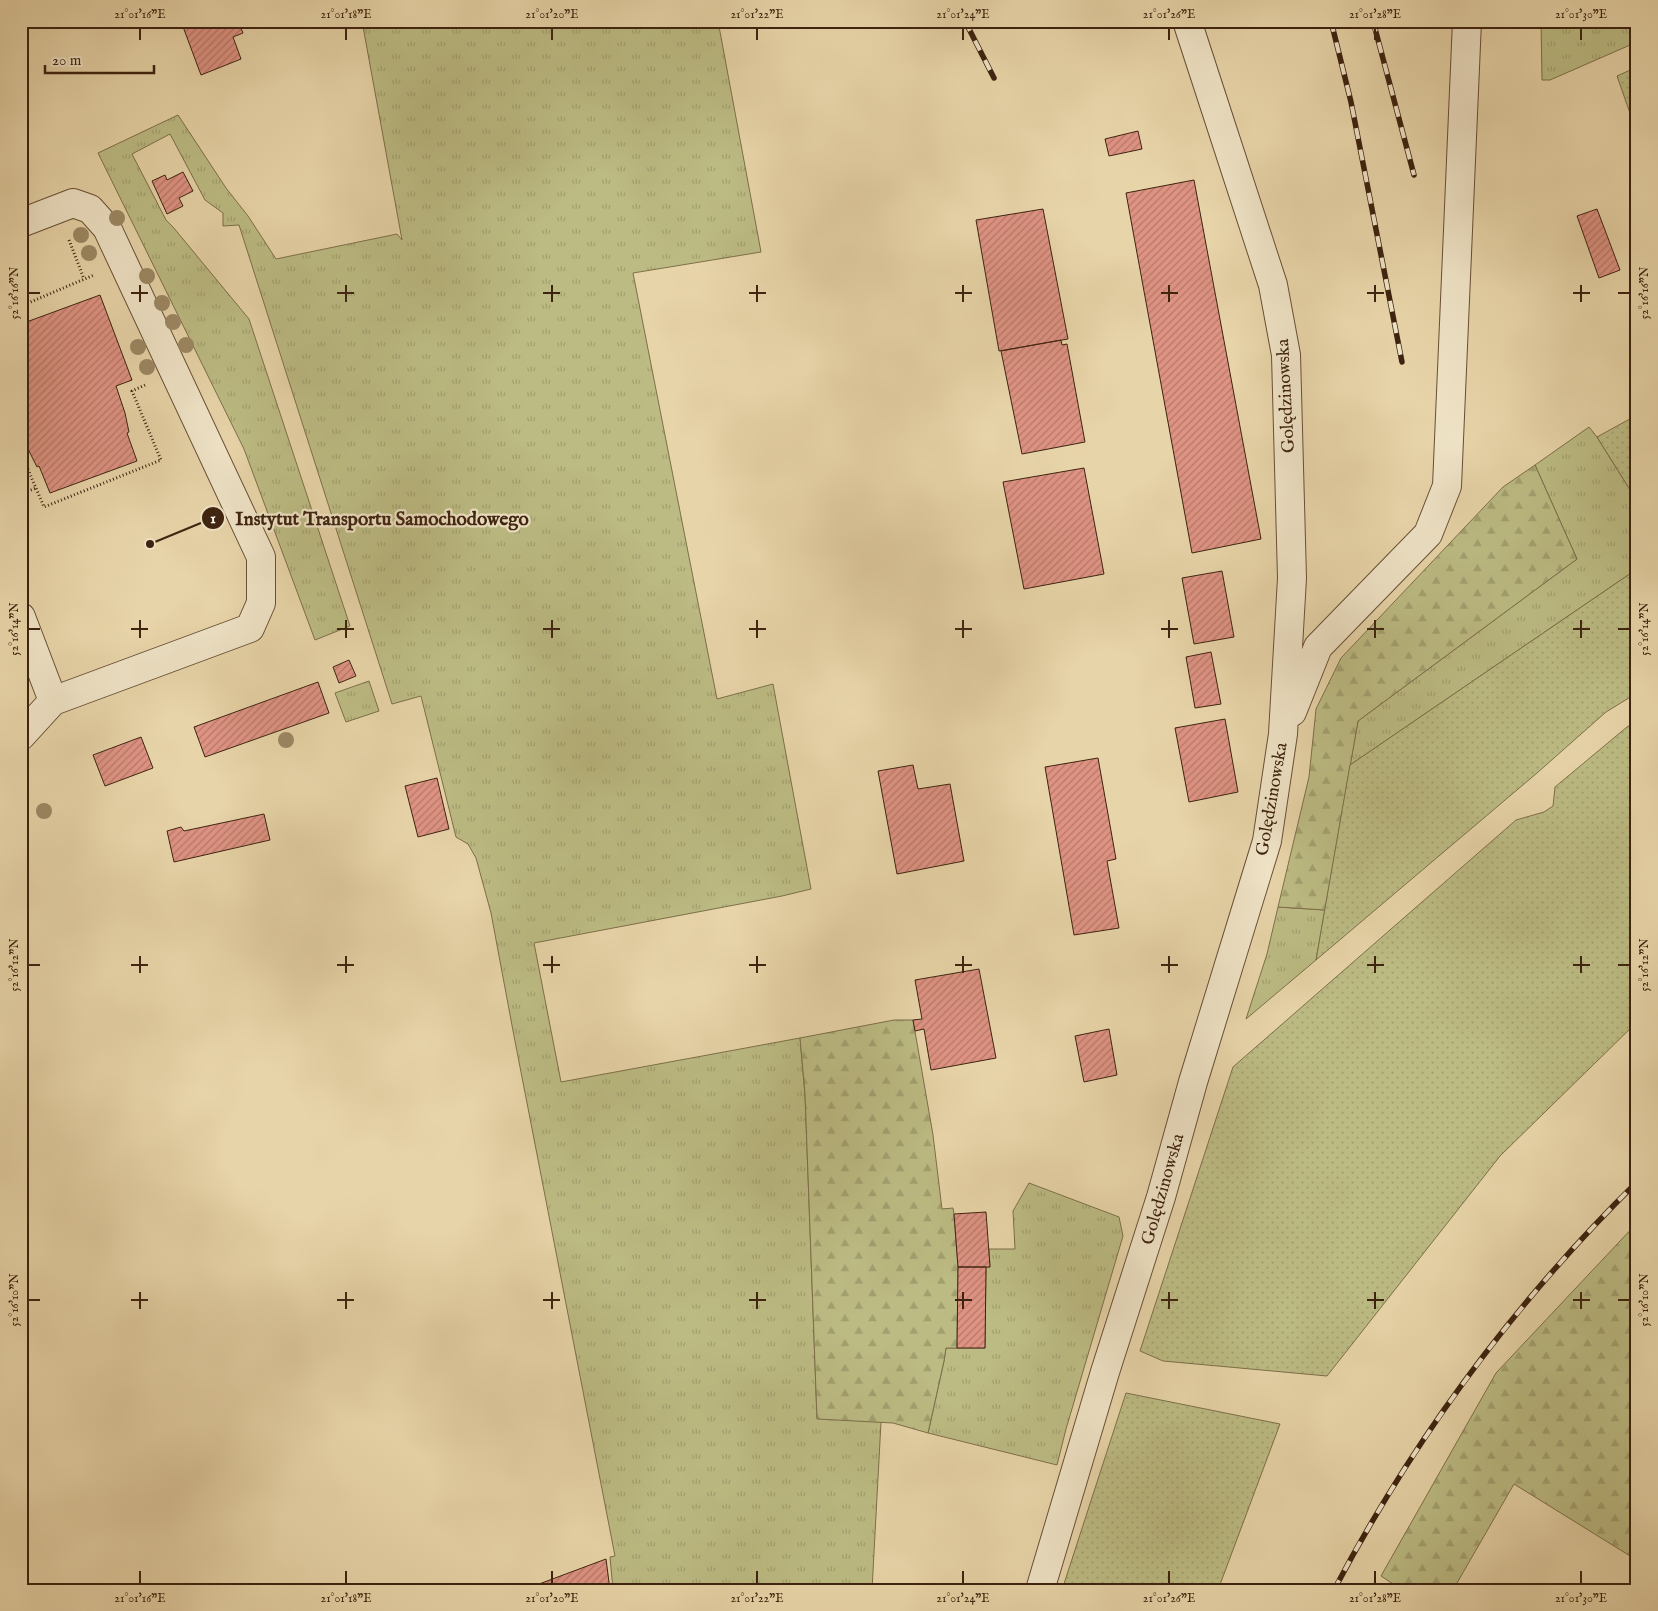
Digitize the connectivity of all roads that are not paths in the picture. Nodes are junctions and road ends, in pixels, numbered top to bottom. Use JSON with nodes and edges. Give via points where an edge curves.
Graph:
{"nodes":[{"id":1,"x":1187,"y":21,"type":"edge"},
{"id":2,"x":1467,"y":21,"type":"edge"},
{"id":3,"x":21,"y":223,"type":"edge"},
{"id":4,"x":21,"y":617,"type":"edge"},
{"id":5,"x":53,"y":701,"type":"junction"},
{"id":6,"x":1282,"y":734,"type":"junction"},
{"id":7,"x":21,"y":736,"type":"edge"},
{"id":8,"x":1040,"y":1590,"type":"edge"}],
"edges":[{"from":1,"to":6,"type":"lane","name":"Golędzinowska","via":[[1272,285],[1286,355],[1292,578]]},
{"from":2,"to":6,"type":"lane","via":[[1447,486],[1428,534],[1318,648]]},
{"from":3,"to":5,"type":"lane","via":[[73,203],[90,209],[106,228],[261,557],[261,603],[250,628]]},
{"from":4,"to":5,"type":"lane"},
{"from":5,"to":7,"type":"lane"},
{"from":6,"to":8,"type":"lane","name":"Golędzinowska","via":[[1267,842]]}]}
